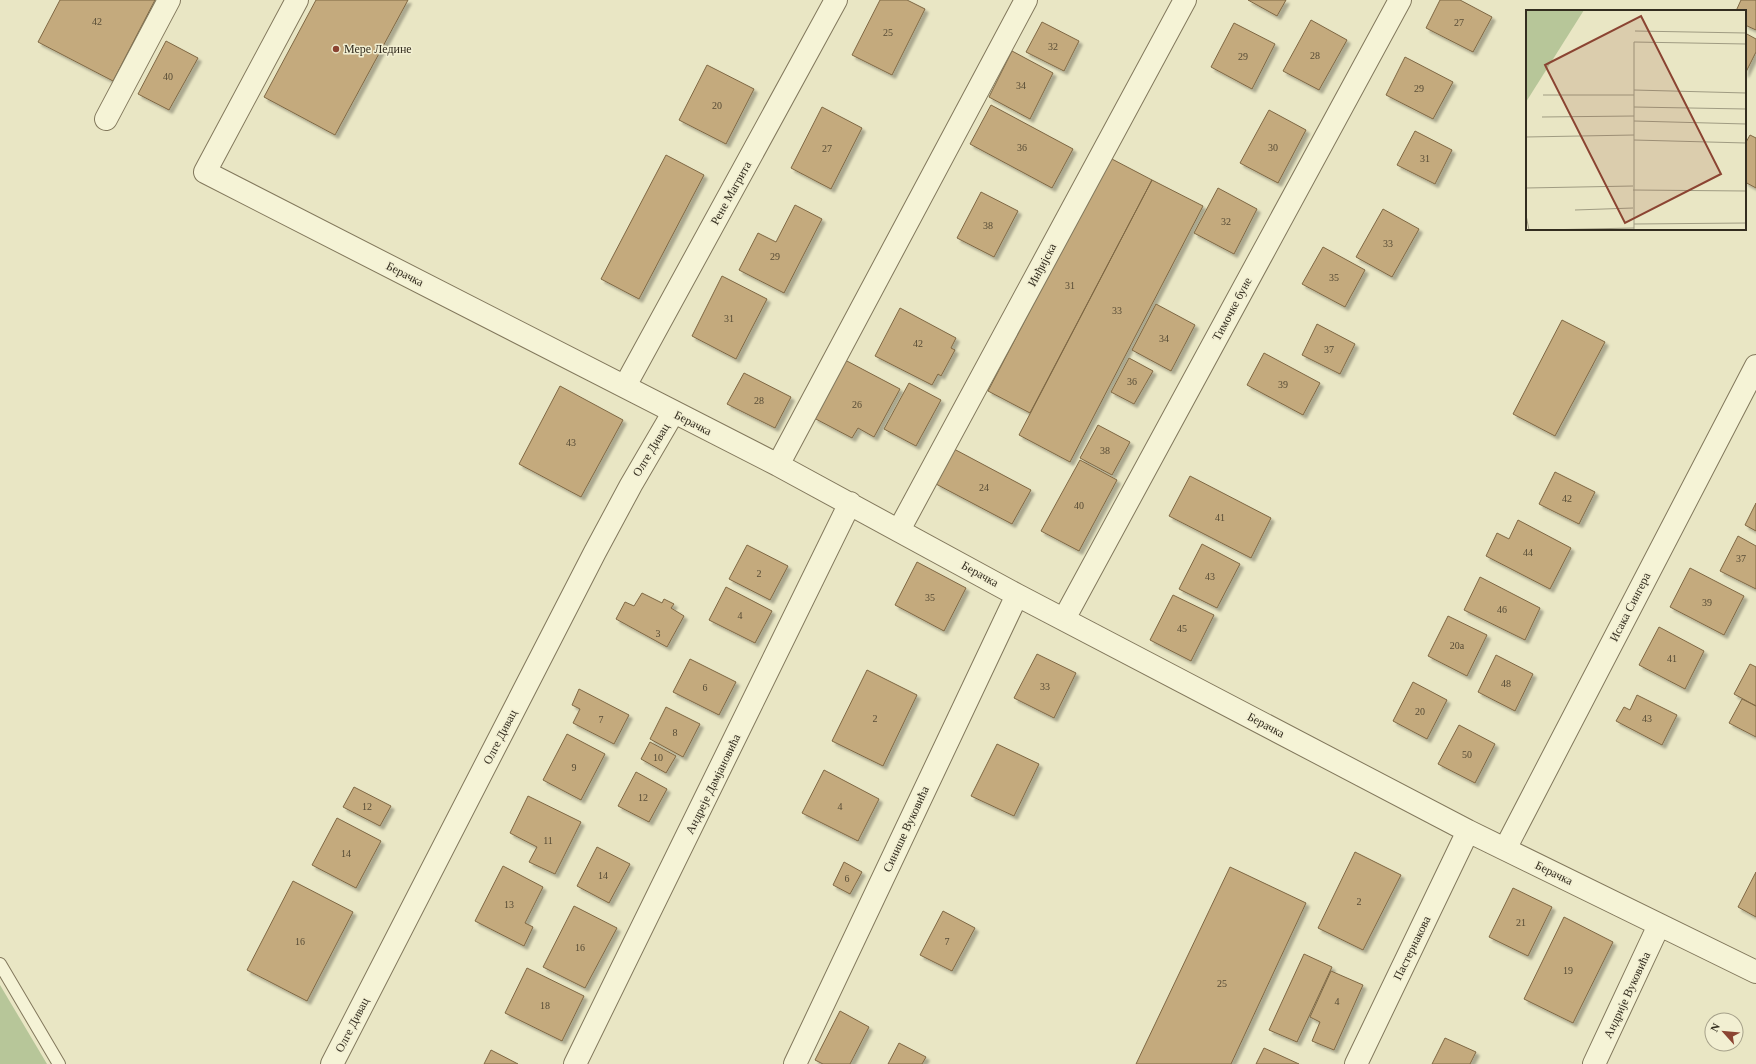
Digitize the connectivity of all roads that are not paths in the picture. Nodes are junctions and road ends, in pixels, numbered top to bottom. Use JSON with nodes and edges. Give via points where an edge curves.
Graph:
{"nodes":[{"id":1,"x":169,"y":0,"type":"edge"},
{"id":2,"x":297,"y":0,"type":"edge"},
{"id":3,"x":836,"y":0,"type":"edge"},
{"id":4,"x":1026,"y":0,"type":"edge"},
{"id":5,"x":1185,"y":0,"type":"edge"},
{"id":6,"x":1400,"y":0,"type":"edge"},
{"id":7,"x":106,"y":119,"type":"dead end"},
{"id":8,"x":1756,"y":366,"type":"edge"},
{"id":9,"x":625,"y":386,"type":"junction"},
{"id":10,"x":673,"y":413,"type":"junction"},
{"id":11,"x":778,"y":465,"type":"junction"},
{"id":12,"x":850,"y":503,"type":"junction"},
{"id":13,"x":899,"y":530,"type":"junction"},
{"id":14,"x":1017,"y":595,"type":"junction"},
{"id":15,"x":1064,"y":619,"type":"junction"},
{"id":16,"x":1468,"y":831,"type":"junction"},
{"id":17,"x":1505,"y":849,"type":"junction"},
{"id":18,"x":1659,"y":925,"type":"junction"},
{"id":19,"x":0,"y":964,"type":"edge"},
{"id":20,"x":1756,"y":972,"type":"edge"},
{"id":21,"x":60,"y":1064,"type":"edge"},
{"id":22,"x":332,"y":1064,"type":"edge"},
{"id":23,"x":575,"y":1064,"type":"edge"},
{"id":24,"x":796,"y":1064,"type":"edge"},
{"id":25,"x":1356,"y":1064,"type":"edge"},
{"id":26,"x":1594,"y":1064,"type":"edge"}],
"edges":[{"from":1,"to":7,"type":"street"},
{"from":2,"to":9,"type":"street","name":"Берачка","via":[[205,172]]},
{"from":3,"to":9,"type":"street","name":"Рене Магрита"},
{"from":4,"to":11,"type":"street"},
{"from":5,"to":13,"type":"street","name":"Инђијска"},
{"from":6,"to":15,"type":"street","name":"Тимочке буне"},
{"from":8,"to":17,"type":"street","name":"Исака Сингера"},
{"from":9,"to":10,"type":"street","name":"Берачка"},
{"from":10,"to":11,"type":"street","name":"Берачка"},
{"from":10,"to":22,"type":"street","name":"Олге Дивац","via":[[595,552]]},
{"from":11,"to":12,"type":"street","name":"Берачка"},
{"from":12,"to":13,"type":"street","name":"Берачка"},
{"from":12,"to":23,"type":"street","name":"Андреје Дамјановића"},
{"from":13,"to":14,"type":"street","name":"Берачка"},
{"from":14,"to":15,"type":"street","name":"Берачка"},
{"from":14,"to":24,"type":"street","name":"Синише Вуковића"},
{"from":15,"to":16,"type":"street","name":"Берачка"},
{"from":16,"to":17,"type":"street","name":"Берачка"},
{"from":16,"to":25,"type":"street","name":"Пастернакова"},
{"from":17,"to":18,"type":"street","name":"Берачка"},
{"from":18,"to":20,"type":"street","name":"Берачка"},
{"from":18,"to":26,"type":"street","name":"Андрије Вуковића"},
{"from":19,"to":21,"type":"lane"}]}
